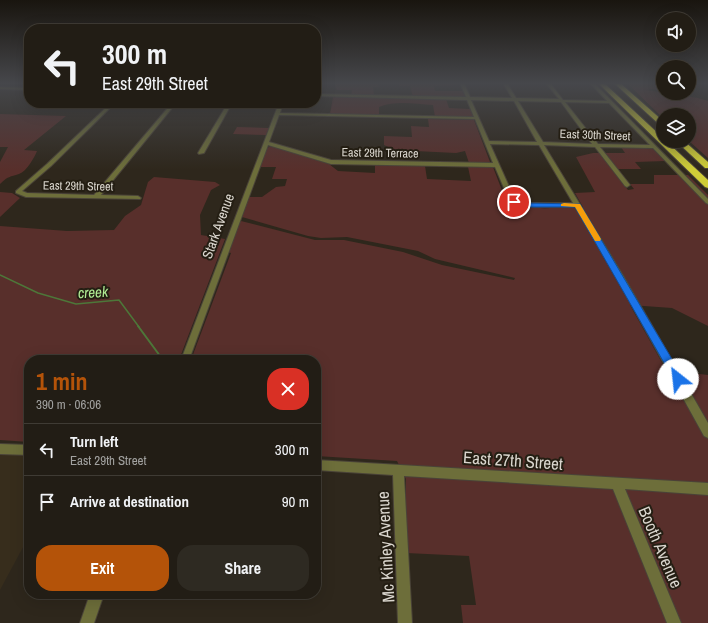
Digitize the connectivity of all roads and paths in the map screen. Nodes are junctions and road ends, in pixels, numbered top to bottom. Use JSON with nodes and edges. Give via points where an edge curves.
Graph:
{"nodes":[{"id":1,"x":104,"y":112,"type":"edge"},
{"id":2,"x":166,"y":112,"type":"edge"},
{"id":3,"x":225,"y":112,"type":"edge"},
{"id":4,"x":474,"y":112,"type":"edge"},
{"id":5,"x":522,"y":112,"type":"edge"},
{"id":6,"x":572,"y":112,"type":"edge"},
{"id":7,"x":620,"y":112,"type":"edge"},
{"id":8,"x":631,"y":112,"type":"edge"},
{"id":9,"x":639,"y":112,"type":"edge"},
{"id":10,"x":277,"y":114,"type":"joint"},
{"id":11,"x":476,"y":118,"type":"junction"},
{"id":12,"x":656,"y":128,"type":"edge"},
{"id":13,"x":486,"y":142,"type":"junction"},
{"id":14,"x":266,"y":143,"type":"junction"},
{"id":15,"x":541,"y":144,"type":"junction"},
{"id":16,"x":597,"y":145,"type":"junction"},
{"id":17,"x":654,"y":147,"type":"junction"},
{"id":18,"x":677,"y":148,"type":"edge"},
{"id":19,"x":688,"y":148,"type":"edge"},
{"id":20,"x":202,"y":153,"type":"dead end"},
{"id":21,"x":496,"y":165,"type":"junction"},
{"id":22,"x":708,"y":166,"type":"edge"},
{"id":23,"x":708,"y":177,"type":"edge"},
{"id":24,"x":627,"y":185,"type":"dead end"},
{"id":25,"x":708,"y":185,"type":"edge"},
{"id":26,"x":96,"y":197,"type":"junction"},
{"id":27,"x":138,"y":198,"type":"dead end"},
{"id":28,"x":708,"y":202,"type":"edge"},
{"id":29,"x":577,"y":205,"type":"junction"},
{"id":30,"x":188,"y":355,"type":"edge"},
{"id":31,"x":708,"y":432,"type":"edge"},
{"id":32,"x":0,"y":449,"type":"edge"},
{"id":33,"x":24,"y":450,"type":"edge"},
{"id":34,"x":321,"y":465,"type":"edge"},
{"id":35,"x":398,"y":470,"type":"junction"},
{"id":36,"x":616,"y":484,"type":"junction"},
{"id":37,"x":708,"y":489,"type":"edge"},
{"id":38,"x":95,"y":599,"type":"edge"},
{"id":39,"x":87,"y":623,"type":"edge"},
{"id":40,"x":405,"y":623,"type":"edge"},
{"id":41,"x":674,"y":623,"type":"edge"}],
"edges":[{"from":1,"to":26,"type":"street","name":"East 29th Street","via":[[18,192],[26,195]]},
{"from":2,"to":26,"type":"street"},
{"from":3,"to":20,"type":"street"},
{"from":4,"to":11,"type":"street"},
{"from":5,"to":15,"type":"street"},
{"from":6,"to":16,"type":"street"},
{"from":7,"to":17,"type":"street"},
{"from":8,"to":25,"type":"highway"},
{"from":9,"to":12,"type":"highway"},
{"from":10,"to":11,"type":"street"},
{"from":10,"to":14,"type":"street","name":"Stark Avenue"},
{"from":11,"to":13,"type":"street"},
{"from":13,"to":15,"type":"street","name":"East 30th Street"},
{"from":13,"to":21,"type":"street"},
{"from":14,"to":21,"type":"street","name":"East 29th Terrace","via":[[331,162]]},
{"from":14,"to":30,"type":"street","name":"Stark Avenue"},
{"from":15,"to":16,"type":"street","name":"East 30th Street"},
{"from":15,"to":29,"type":"street"},
{"from":16,"to":17,"type":"street","name":"East 30th Street"},
{"from":16,"to":24,"type":"street"},
{"from":17,"to":28,"type":"street"},
{"from":18,"to":23,"type":"highway"},
{"from":19,"to":22,"type":"highway"},
{"from":21,"to":29,"type":"street","via":[[514,202],[524,205]]},
{"from":26,"to":27,"type":"street","name":"East 29th Street"},
{"from":29,"to":31,"type":"street"},
{"from":32,"to":33,"type":"street"},
{"from":34,"to":35,"type":"street","name":"East 27th Street"},
{"from":35,"to":36,"type":"street","name":"East 27th Street"},
{"from":35,"to":40,"type":"street","name":"Mc Kinley Avenue"},
{"from":36,"to":37,"type":"street","name":"East 27th Street"},
{"from":36,"to":41,"type":"street","name":"Booth Avenue"},
{"from":38,"to":39,"type":"street"}]}
